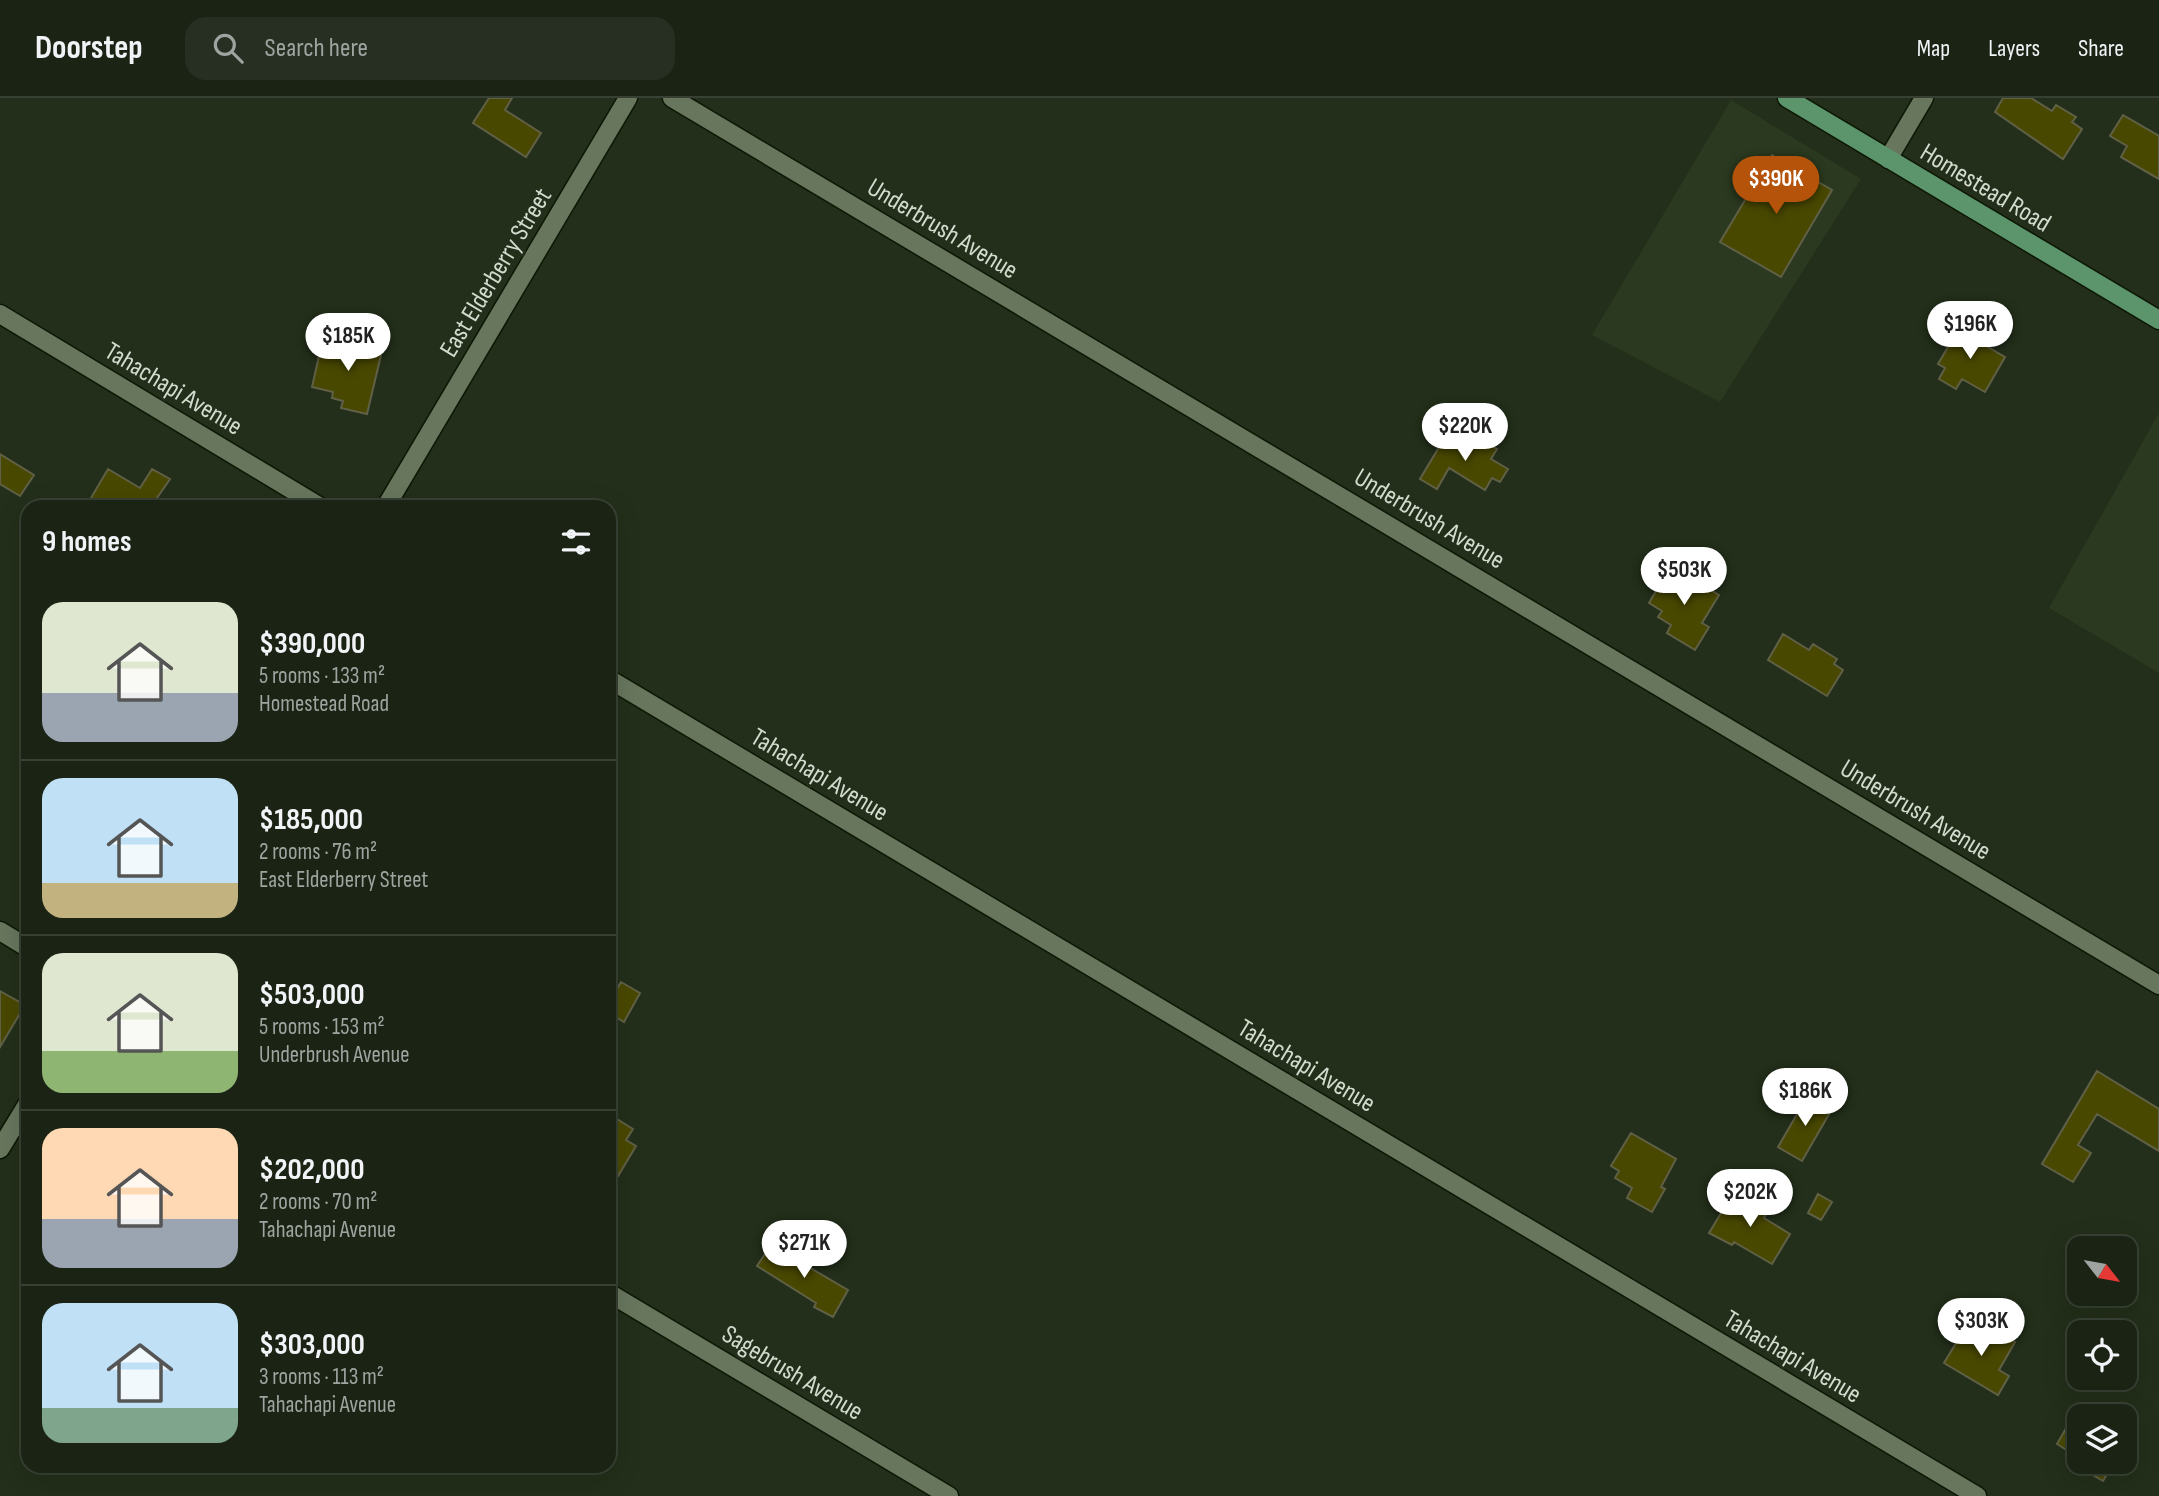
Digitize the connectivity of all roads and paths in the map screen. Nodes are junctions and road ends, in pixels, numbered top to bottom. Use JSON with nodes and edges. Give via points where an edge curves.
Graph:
{"nodes":[{"id":1,"x":628,"y":98,"type":"edge"},
{"id":2,"x":672,"y":98,"type":"edge"},
{"id":3,"x":1787,"y":98,"type":"edge"},
{"id":4,"x":1924,"y":98,"type":"edge"},
{"id":5,"x":1888,"y":159,"type":"junction"},
{"id":6,"x":0,"y":314,"type":"edge"},
{"id":7,"x":2159,"y":320,"type":"edge"},
{"id":8,"x":309,"y":500,"type":"edge"},
{"id":9,"x":390,"y":500,"type":"edge"},
{"id":10,"x":616,"y":683,"type":"edge"},
{"id":11,"x":0,"y":932,"type":"edge"},
{"id":12,"x":21,"y":944,"type":"edge"},
{"id":13,"x":2159,"y":985,"type":"edge"},
{"id":14,"x":21,"y":1114,"type":"edge"},
{"id":15,"x":0,"y":1149,"type":"edge"},
{"id":16,"x":616,"y":1297,"type":"edge"},
{"id":17,"x":949,"y":1496,"type":"edge"},
{"id":18,"x":1977,"y":1496,"type":"edge"}],
"edges":[{"from":1,"to":9,"type":"street","name":"East Elderberry Street"},
{"from":2,"to":13,"type":"street","name":"Underbrush Avenue"},
{"from":3,"to":5,"type":"main road","name":"Homestead Road"},
{"from":4,"to":5,"type":"street"},
{"from":5,"to":7,"type":"main road","name":"Homestead Road"},
{"from":6,"to":8,"type":"street","name":"Tahachapi Avenue"},
{"from":10,"to":18,"type":"street","name":"Tahachapi Avenue"},
{"from":11,"to":12,"type":"street"},
{"from":14,"to":15,"type":"street"},
{"from":16,"to":17,"type":"street","name":"Sagebrush Avenue"}]}
